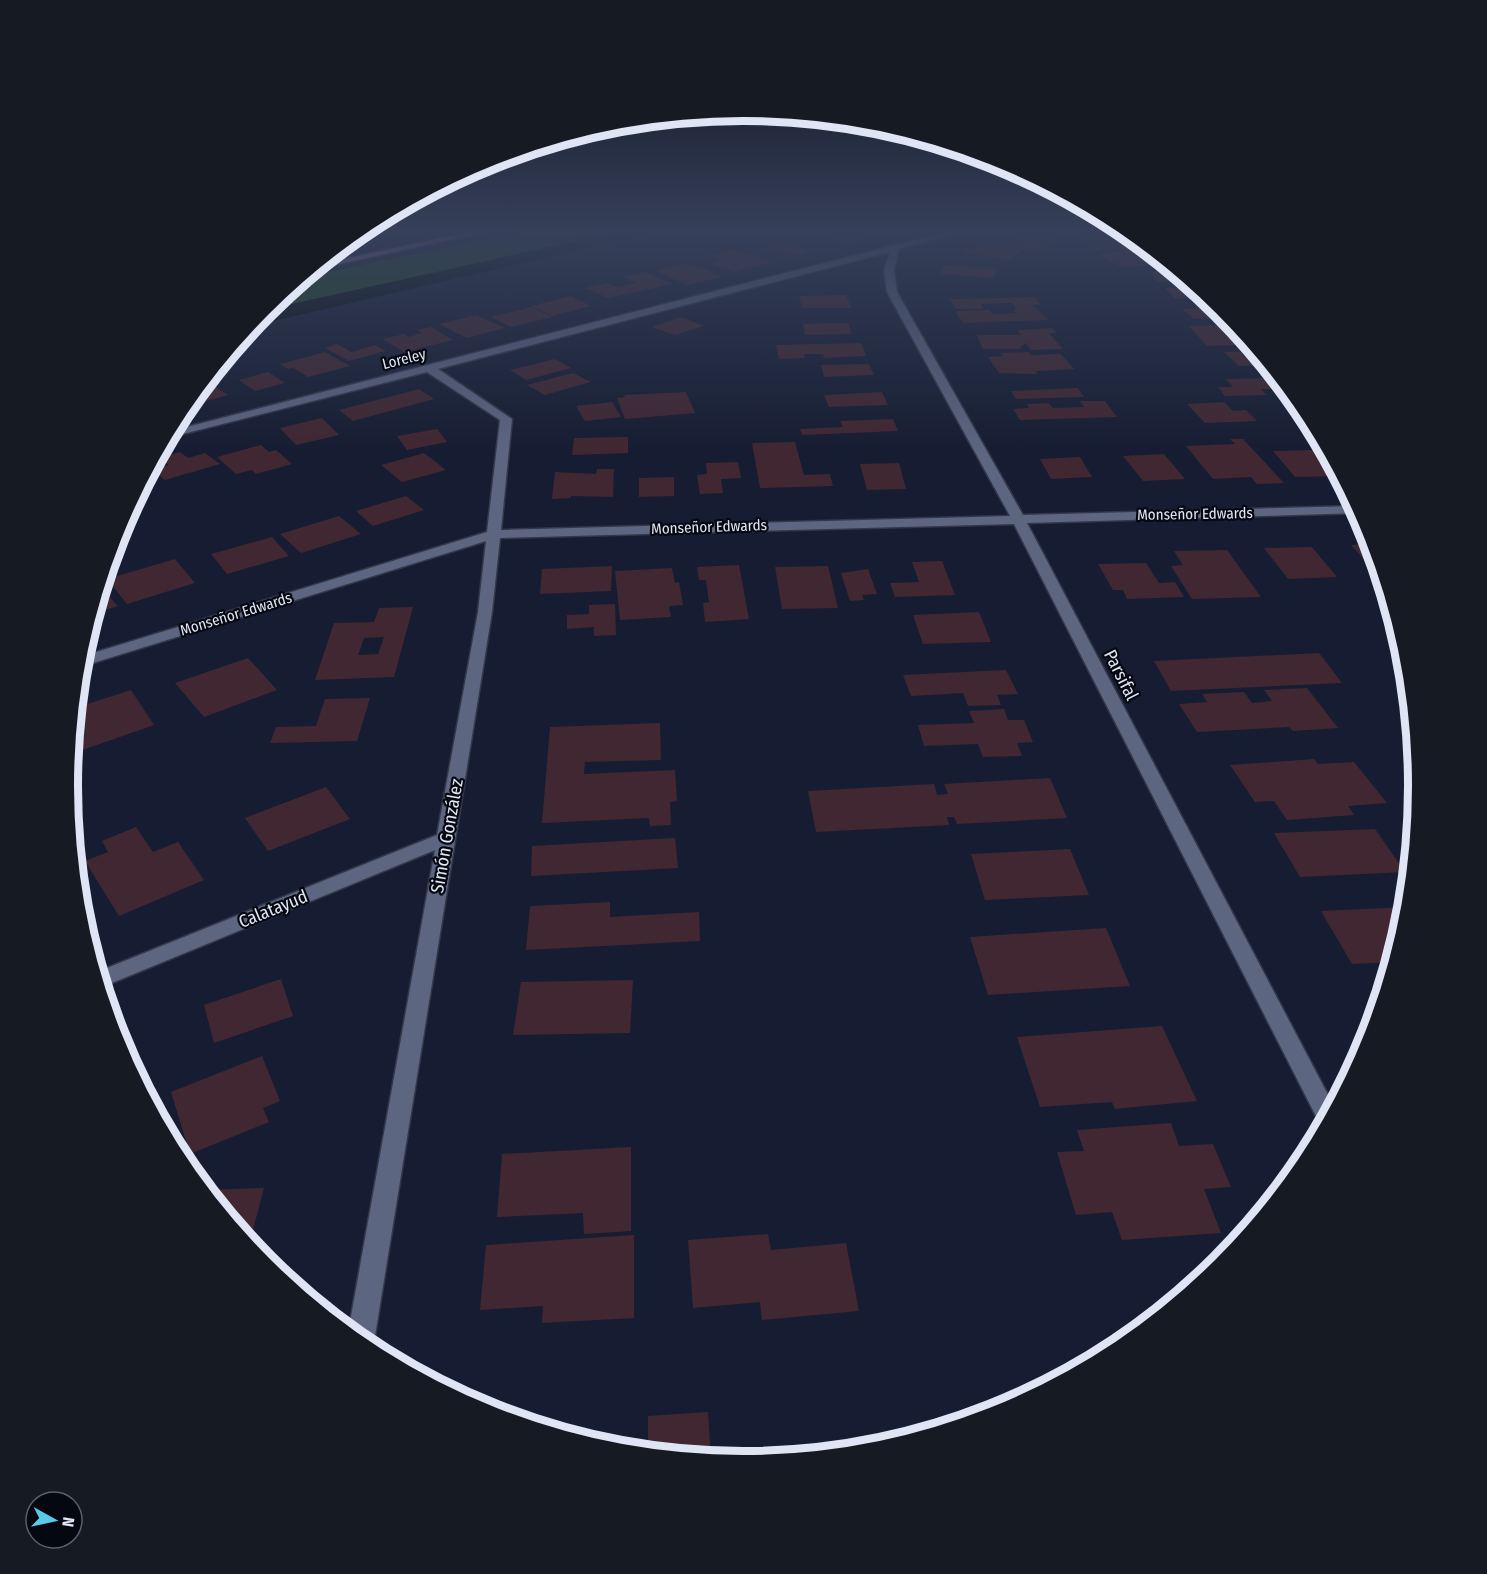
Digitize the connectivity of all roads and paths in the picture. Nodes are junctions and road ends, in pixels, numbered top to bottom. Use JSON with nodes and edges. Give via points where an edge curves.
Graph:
{"nodes":[{"id":1,"x":677,"y":304,"type":"edge"},
{"id":2,"x":898,"y":304,"type":"edge"},
{"id":3,"x":429,"y":368,"type":"junction"},
{"id":4,"x":181,"y":432,"type":"edge"},
{"id":5,"x":1348,"y":510,"type":"edge"},
{"id":6,"x":1018,"y":518,"type":"junction"},
{"id":7,"x":495,"y":534,"type":"junction"},
{"id":8,"x":91,"y":659,"type":"edge"},
{"id":9,"x":447,"y":838,"type":"junction"},
{"id":10,"x":106,"y":977,"type":"edge"},
{"id":11,"x":1325,"y":1111,"type":"edge"},
{"id":12,"x":362,"y":1332,"type":"edge"}],
"edges":[{"from":1,"to":3,"type":"street","name":"Loreley"},
{"from":2,"to":6,"type":"street","name":"Parsifal"},
{"from":3,"to":4,"type":"street","name":"Loreley"},
{"from":3,"to":7,"type":"street","name":"Simón González","via":[[506,419]]},
{"from":5,"to":6,"type":"street","name":"Monseñor Edwards"},
{"from":6,"to":7,"type":"street","name":"Monseñor Edwards"},
{"from":6,"to":11,"type":"street","name":"Parsifal"},
{"from":7,"to":8,"type":"street","name":"Monseñor Edwards"},
{"from":7,"to":9,"type":"street","name":"Simón González"},
{"from":9,"to":10,"type":"street","name":"Calatayud"},
{"from":9,"to":12,"type":"street","name":"Simón González"}]}
